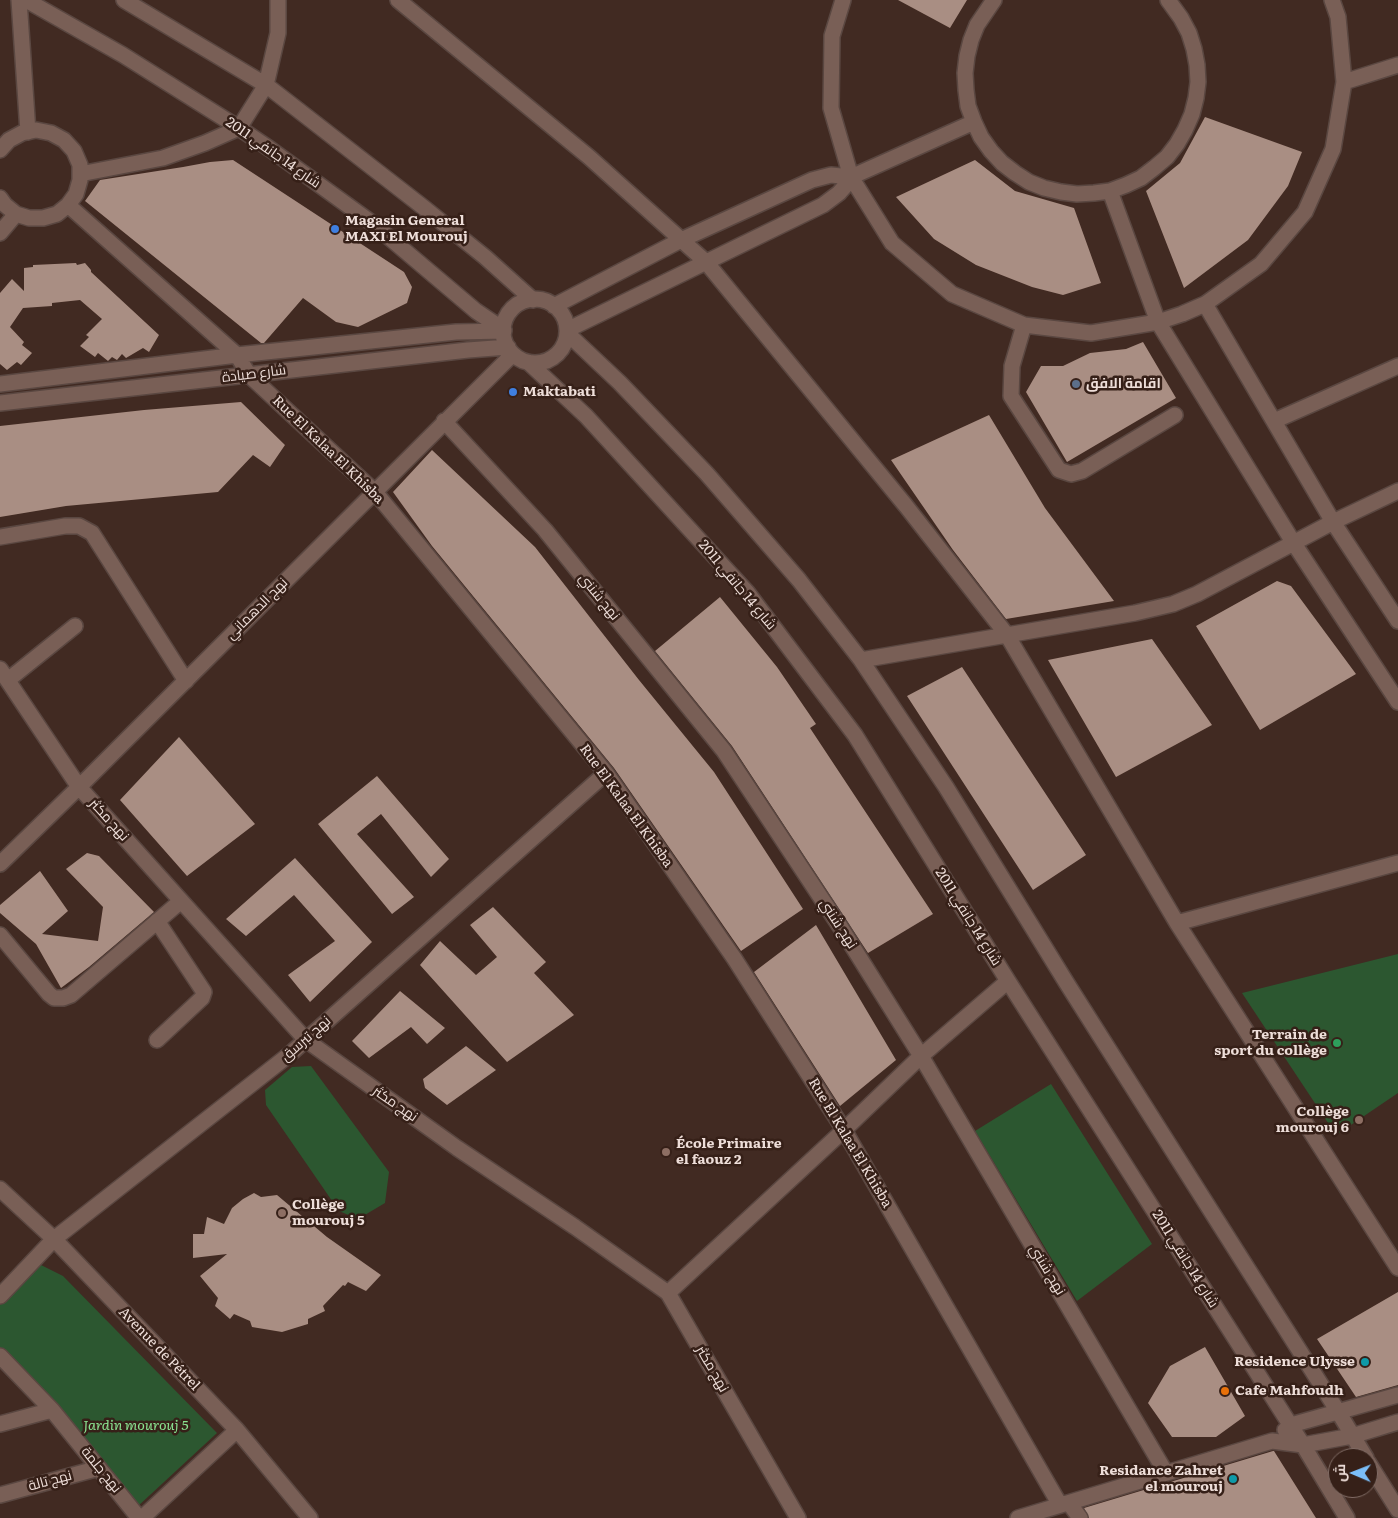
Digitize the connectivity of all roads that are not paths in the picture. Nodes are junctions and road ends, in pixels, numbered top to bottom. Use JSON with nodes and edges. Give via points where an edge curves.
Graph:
{"nodes":[{"id":1,"x":19,"y":0,"type":"edge"},
{"id":2,"x":26,"y":0,"type":"edge"},
{"id":3,"x":124,"y":0,"type":"edge"},
{"id":4,"x":278,"y":0,"type":"edge"},
{"id":5,"x":398,"y":0,"type":"edge"},
{"id":6,"x":843,"y":0,"type":"edge"},
{"id":7,"x":994,"y":0,"type":"edge"},
{"id":8,"x":1168,"y":0,"type":"edge"},
{"id":9,"x":1332,"y":0,"type":"edge"},
{"id":10,"x":1398,"y":65,"type":"edge"},
{"id":11,"x":1344,"y":82,"type":"junction"},
{"id":12,"x":266,"y":85,"type":"junction"},
{"id":13,"x":974,"y":122,"type":"junction"},
{"id":14,"x":239,"y":128,"type":"junction"},
{"id":15,"x":28,"y":132,"type":"junction"},
{"id":16,"x":0,"y":150,"type":"edge"},
{"id":17,"x":80,"y":174,"type":"junction"},
{"id":18,"x":851,"y":177,"type":"junction"},
{"id":19,"x":1110,"y":191,"type":"junction"},
{"id":20,"x":0,"y":198,"type":"edge"},
{"id":21,"x":68,"y":205,"type":"junction"},
{"id":22,"x":16,"y":214,"type":"junction"},
{"id":23,"x":0,"y":233,"type":"edge"},
{"id":24,"x":680,"y":240,"type":"junction"},
{"id":25,"x":706,"y":262,"type":"junction"},
{"id":26,"x":533,"y":300,"type":"junction"},
{"id":27,"x":1205,"y":304,"type":"junction"},
{"id":28,"x":554,"y":306,"type":"junction"},
{"id":29,"x":1158,"y":322,"type":"junction"},
{"id":30,"x":1024,"y":324,"type":"junction"},
{"id":31,"x":504,"y":331,"type":"junction"},
{"id":32,"x":567,"y":331,"type":"junction"},
{"id":33,"x":510,"y":350,"type":"junction"},
{"id":34,"x":237,"y":355,"type":"junction"},
{"id":35,"x":528,"y":362,"type":"junction"},
{"id":36,"x":1398,"y":366,"type":"edge"},
{"id":37,"x":249,"y":375,"type":"junction"},
{"id":38,"x":0,"y":384,"type":"edge"},
{"id":39,"x":0,"y":404,"type":"edge"},
{"id":40,"x":1174,"y":415,"type":"dead end"},
{"id":41,"x":444,"y":421,"type":"junction"},
{"id":42,"x":1274,"y":421,"type":"junction"},
{"id":43,"x":1398,"y":491,"type":"edge"},
{"id":44,"x":375,"y":492,"type":"junction"},
{"id":45,"x":1333,"y":522,"type":"junction"},
{"id":46,"x":0,"y":537,"type":"edge"},
{"id":47,"x":1293,"y":542,"type":"junction"},
{"id":48,"x":1398,"y":621,"type":"edge"},
{"id":49,"x":75,"y":626,"type":"dead end"},
{"id":50,"x":1007,"y":635,"type":"junction"},
{"id":51,"x":861,"y":660,"type":"junction"},
{"id":52,"x":4,"y":675,"type":"edge"},
{"id":53,"x":186,"y":680,"type":"junction"},
{"id":54,"x":1398,"y":702,"type":"edge"},
{"id":55,"x":606,"y":773,"type":"junction"},
{"id":56,"x":79,"y":787,"type":"junction"},
{"id":57,"x":1398,"y":863,"type":"edge"},
{"id":58,"x":0,"y":864,"type":"edge"},
{"id":59,"x":181,"y":901,"type":"junction"},
{"id":60,"x":157,"y":921,"type":"junction"},
{"id":61,"x":1177,"y":923,"type":"junction"},
{"id":62,"x":0,"y":935,"type":"edge"},
{"id":63,"x":1008,"y":981,"type":"junction"},
{"id":64,"x":157,"y":1040,"type":"dead end"},
{"id":65,"x":306,"y":1040,"type":"junction"},
{"id":66,"x":920,"y":1056,"type":"junction"},
{"id":67,"x":844,"y":1130,"type":"junction"},
{"id":68,"x":0,"y":1189,"type":"edge"},
{"id":69,"x":54,"y":1239,"type":"junction"},
{"id":70,"x":1398,"y":1268,"type":"edge"},
{"id":71,"x":668,"y":1294,"type":"junction"},
{"id":72,"x":0,"y":1296,"type":"edge"},
{"id":73,"x":0,"y":1356,"type":"edge"},
{"id":74,"x":1398,"y":1395,"type":"edge"},
{"id":75,"x":52,"y":1410,"type":"junction"},
{"id":76,"x":1339,"y":1413,"type":"junction"},
{"id":77,"x":1398,"y":1422,"type":"edge"},
{"id":78,"x":0,"y":1424,"type":"edge"},
{"id":79,"x":1291,"y":1425,"type":"junction"},
{"id":80,"x":236,"y":1430,"type":"junction"},
{"id":81,"x":1352,"y":1436,"type":"junction"},
{"id":82,"x":1272,"y":1441,"type":"junction"},
{"id":83,"x":1304,"y":1444,"type":"junction"},
{"id":84,"x":1360,"y":1448,"type":"edge"},
{"id":85,"x":99,"y":1468,"type":"junction"},
{"id":86,"x":1166,"y":1473,"type":"junction"},
{"id":87,"x":1378,"y":1478,"type":"edge"},
{"id":88,"x":0,"y":1495,"type":"edge"},
{"id":89,"x":1065,"y":1504,"type":"junction"},
{"id":90,"x":1398,"y":1510,"type":"edge"},
{"id":91,"x":141,"y":1518,"type":"edge"},
{"id":92,"x":310,"y":1518,"type":"edge"},
{"id":93,"x":798,"y":1518,"type":"edge"},
{"id":94,"x":1018,"y":1518,"type":"edge"},
{"id":95,"x":1080,"y":1518,"type":"edge"},
{"id":96,"x":1348,"y":1518,"type":"edge"}],
"edges":[{"from":1,"to":15,"type":"street"},
{"from":2,"to":14,"type":"street","name":"شارع 14 جانفي 2011","via":[[123,55]]},
{"from":3,"to":12,"type":"street"},
{"from":4,"to":12,"type":"street","via":[[278,33]]},
{"from":5,"to":24,"type":"street","via":[[589,156]]},
{"from":6,"to":18,"type":"street","via":[[832,36],[831,108]]},
{"from":7,"to":13,"type":"street","via":[[977,25],[967,56],[966,90]]},
{"from":8,"to":19,"type":"street","via":[[1182,18],[1194,49],[1198,82],[1192,114],[1177,144],[1166,157],[1126,185]]},
{"from":9,"to":11,"type":"street","via":[[1338,17]]},
{"from":10,"to":11,"type":"street"},
{"from":11,"to":27,"type":"street","via":[[1333,149],[1305,212],[1261,264]]},
{"from":12,"to":14,"type":"street"},
{"from":12,"to":26,"type":"street","via":[[423,207]]},
{"from":13,"to":18,"type":"street"},
{"from":13,"to":19,"type":"street","via":[[991,151],[1029,182],[1061,192]]},
{"from":14,"to":17,"type":"street","via":[[163,158]]},
{"from":14,"to":31,"type":"street","name":"شارع 14 جانفي 2011","via":[[372,223],[476,312]]},
{"from":15,"to":16,"type":"street","via":[[9,140]]},
{"from":15,"to":17,"type":"street","via":[[51,133],[64,140],[74,151]]},
{"from":17,"to":21,"type":"street","via":[[76,194]]},
{"from":18,"to":24,"type":"street","via":[[831,176],[812,180]]},
{"from":18,"to":25,"type":"street","via":[[839,193],[823,205]]},
{"from":18,"to":30,"type":"street","via":[[892,243],[944,288]]},
{"from":19,"to":29,"type":"street"},
{"from":20,"to":22,"type":"street"},
{"from":21,"to":22,"type":"street","via":[[57,214],[43,218]]},
{"from":21,"to":34,"type":"street","name":"Rue El Kalaa El Khisba"},
{"from":22,"to":23,"type":"street"},
{"from":24,"to":25,"type":"street"},
{"from":24,"to":28,"type":"street"},
{"from":25,"to":32,"type":"street"},
{"from":25,"to":50,"type":"street"},
{"from":26,"to":28,"type":"street"},
{"from":26,"to":31,"type":"street","via":[[512,309]]},
{"from":27,"to":29,"type":"street"},
{"from":27,"to":42,"type":"street"},
{"from":28,"to":32,"type":"street","via":[[563,316]]},
{"from":29,"to":30,"type":"street","via":[[1091,332]]},
{"from":29,"to":47,"type":"street"},
{"from":30,"to":40,"type":"street","via":[[1012,366],[1011,396],[1059,470],[1071,474],[1082,471]]},
{"from":31,"to":33,"type":"street"},
{"from":31,"to":34,"type":"street","name":"شارع صيادة","via":[[456,332]]},
{"from":32,"to":35,"type":"street","via":[[564,345],[557,355],[540,363]]},
{"from":32,"to":51,"type":"street","via":[[707,474],[799,580]]},
{"from":33,"to":35,"type":"street"},
{"from":33,"to":37,"type":"street","name":"شارع صيادة"},
{"from":33,"to":41,"type":"street","name":"نهج الدهماني"},
{"from":34,"to":37,"type":"street","name":"Rue El Kalaa El Khisba"},
{"from":34,"to":38,"type":"street","name":"شارع صيادة"},
{"from":35,"to":63,"type":"street","name":"شارع 14 جانفي 2011","via":[[586,416],[747,592],[855,735]]},
{"from":36,"to":42,"type":"street"},
{"from":37,"to":39,"type":"street","name":"شارع صيادة"},
{"from":37,"to":44,"type":"street","name":"Rue El Kalaa El Khisba"},
{"from":41,"to":44,"type":"street","name":"نهج الدهماني"},
{"from":41,"to":66,"type":"street","name":"نهج شنني","via":[[545,530],[724,751],[841,928]]},
{"from":42,"to":45,"type":"street"},
{"from":43,"to":45,"type":"street"},
{"from":44,"to":53,"type":"street","name":"نهج الدهماني"},
{"from":44,"to":55,"type":"street","name":"Rue El Kalaa El Khisba"},
{"from":45,"to":47,"type":"street"},
{"from":45,"to":48,"type":"street"},
{"from":46,"to":53,"type":"street","via":[[65,526],[79,526],[92,533]]},
{"from":47,"to":50,"type":"street","via":[[1173,604],[1135,614]]},
{"from":47,"to":54,"type":"street"},
{"from":49,"to":52,"type":"street"},
{"from":50,"to":51,"type":"street"},
{"from":50,"to":61,"type":"street"},
{"from":51,"to":76,"type":"street","via":[[946,788]]},
{"from":52,"to":56,"type":"street","name":"نهج مكثر"},
{"from":53,"to":56,"type":"street","name":"نهج الدهماني"},
{"from":55,"to":65,"type":"street","name":"نهج تبرسق"},
{"from":55,"to":67,"type":"street","name":"Rue El Kalaa El Khisba","via":[[734,958]]},
{"from":56,"to":58,"type":"street","name":"نهج الدهماني"},
{"from":56,"to":59,"type":"street","name":"نهج مكثر"},
{"from":57,"to":61,"type":"street"},
{"from":59,"to":60,"type":"street"},
{"from":59,"to":65,"type":"street","name":"نهج مكثر"},
{"from":60,"to":62,"type":"street","via":[[70,995],[62,998],[49,994]]},
{"from":60,"to":64,"type":"street","via":[[204,992],[202,998]]},
{"from":61,"to":70,"type":"street"},
{"from":63,"to":66,"type":"street"},
{"from":63,"to":79,"type":"street","name":"شارع 14 جانفي 2011"},
{"from":65,"to":69,"type":"street","name":"نهج تبرسق"},
{"from":65,"to":71,"type":"street","name":"نهج مكثر"},
{"from":66,"to":67,"type":"street"},
{"from":66,"to":86,"type":"street","name":"نهج شنني"},
{"from":67,"to":71,"type":"street"},
{"from":67,"to":89,"type":"street","name":"Rue El Kalaa El Khisba"},
{"from":68,"to":69,"type":"street","name":"Avenue de Pétrel"},
{"from":69,"to":72,"type":"street","name":"نهج تبرسق"},
{"from":69,"to":80,"type":"street","name":"Avenue de Pétrel"},
{"from":71,"to":93,"type":"street","name":"نهج مكثر"},
{"from":73,"to":75,"type":"street","name":"نهج جلمة"},
{"from":74,"to":76,"type":"street"},
{"from":75,"to":78,"type":"street"},
{"from":75,"to":85,"type":"street","name":"نهج جلمة"},
{"from":76,"to":79,"type":"street"},
{"from":76,"to":81,"type":"street"},
{"from":77,"to":81,"type":"street"},
{"from":79,"to":82,"type":"street"},
{"from":79,"to":83,"type":"street","name":"شارع 14 جانفي 2011"},
{"from":80,"to":91,"type":"street"},
{"from":80,"to":92,"type":"street","name":"Avenue de Pétrel"},
{"from":81,"to":83,"type":"street"},
{"from":81,"to":84,"type":"street"},
{"from":82,"to":83,"type":"street"},
{"from":82,"to":86,"type":"street"},
{"from":83,"to":96,"type":"street","name":"شارع 14 جانفي 2011"},
{"from":85,"to":88,"type":"street","name":"نهج تالة"},
{"from":85,"to":91,"type":"street","name":"نهج جلمة"},
{"from":86,"to":89,"type":"street"},
{"from":87,"to":90,"type":"street"},
{"from":89,"to":94,"type":"street"},
{"from":89,"to":95,"type":"street","name":"Rue El Kalaa El Khisba"}]}
